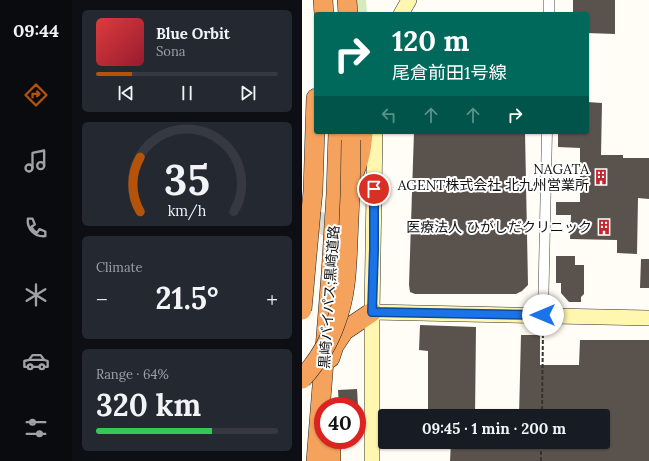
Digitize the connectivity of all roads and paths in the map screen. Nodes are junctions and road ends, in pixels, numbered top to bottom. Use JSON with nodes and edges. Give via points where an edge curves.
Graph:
{"nodes":[{"id":1,"x":317,"y":0,"type":"edge"},
{"id":2,"x":323,"y":0,"type":"edge"},
{"id":3,"x":334,"y":0,"type":"edge"},
{"id":4,"x":347,"y":0,"type":"edge"},
{"id":5,"x":409,"y":0,"type":"edge"},
{"id":6,"x":549,"y":0,"type":"edge"},
{"id":7,"x":317,"y":12,"type":"edge"},
{"id":8,"x":324,"y":12,"type":"edge"},
{"id":9,"x":335,"y":12,"type":"edge"},
{"id":10,"x":348,"y":12,"type":"edge"},
{"id":11,"x":402,"y":12,"type":"edge"},
{"id":12,"x":549,"y":12,"type":"edge"},
{"id":13,"x":314,"y":134,"type":"edge"},
{"id":14,"x":327,"y":134,"type":"edge"},
{"id":15,"x":351,"y":134,"type":"edge"},
{"id":16,"x":375,"y":134,"type":"edge"},
{"id":17,"x":546,"y":134,"type":"edge"},
{"id":18,"x":347,"y":186,"type":"tunnel mouth"},
{"id":19,"x":315,"y":230,"type":"tunnel mouth"},
{"id":20,"x":302,"y":251,"type":"edge"},
{"id":21,"x":302,"y":310,"type":"edge"},
{"id":22,"x":372,"y":312,"type":"junction"},
{"id":23,"x":543,"y":315,"type":"junction"},
{"id":24,"x":649,"y":318,"type":"edge"},
{"id":25,"x":302,"y":379,"type":"edge"},
{"id":26,"x":328,"y":397,"type":"edge"},
{"id":27,"x":542,"y":409,"type":"edge"},
{"id":28,"x":332,"y":449,"type":"edge"},
{"id":29,"x":541,"y":449,"type":"edge"},
{"id":30,"x":306,"y":461,"type":"edge"},
{"id":31,"x":316,"y":461,"type":"edge"},
{"id":32,"x":331,"y":461,"type":"edge"},
{"id":33,"x":372,"y":461,"type":"edge"},
{"id":34,"x":541,"y":461,"type":"edge"}],
"edges":[{"from":1,"to":7,"type":"highway"},
{"from":2,"to":8,"type":"highway"},
{"from":3,"to":9,"type":"highway"},
{"from":4,"to":10,"type":"highway"},
{"from":5,"to":11,"type":"street"},
{"from":6,"to":12,"type":"street"},
{"from":13,"to":21,"type":"highway","bridge":true},
{"from":14,"to":30,"type":"highway","name":"黒崎バイパス;黒崎道路","via":[[325,196]]},
{"from":15,"to":18,"type":"highway","via":[[362,150]]},
{"from":15,"to":25,"type":"highway","bridge":true,"via":[[348,245],[342,305],[330,337]]},
{"from":15,"to":31,"type":"highway","name":"黒崎バイパス;黒崎道路","via":[[336,194]]},
{"from":16,"to":22,"type":"street"},
{"from":17,"to":23,"type":"street"},
{"from":19,"to":20,"type":"highway"},
{"from":22,"to":23,"type":"street"},
{"from":22,"to":26,"type":"highway","via":[[344,331],[334,346],[328,365]]},
{"from":22,"to":33,"type":"street"},
{"from":23,"to":24,"type":"street"},
{"from":23,"to":27,"type":"path"},
{"from":28,"to":32,"type":"highway"},
{"from":29,"to":34,"type":"path"}]}
